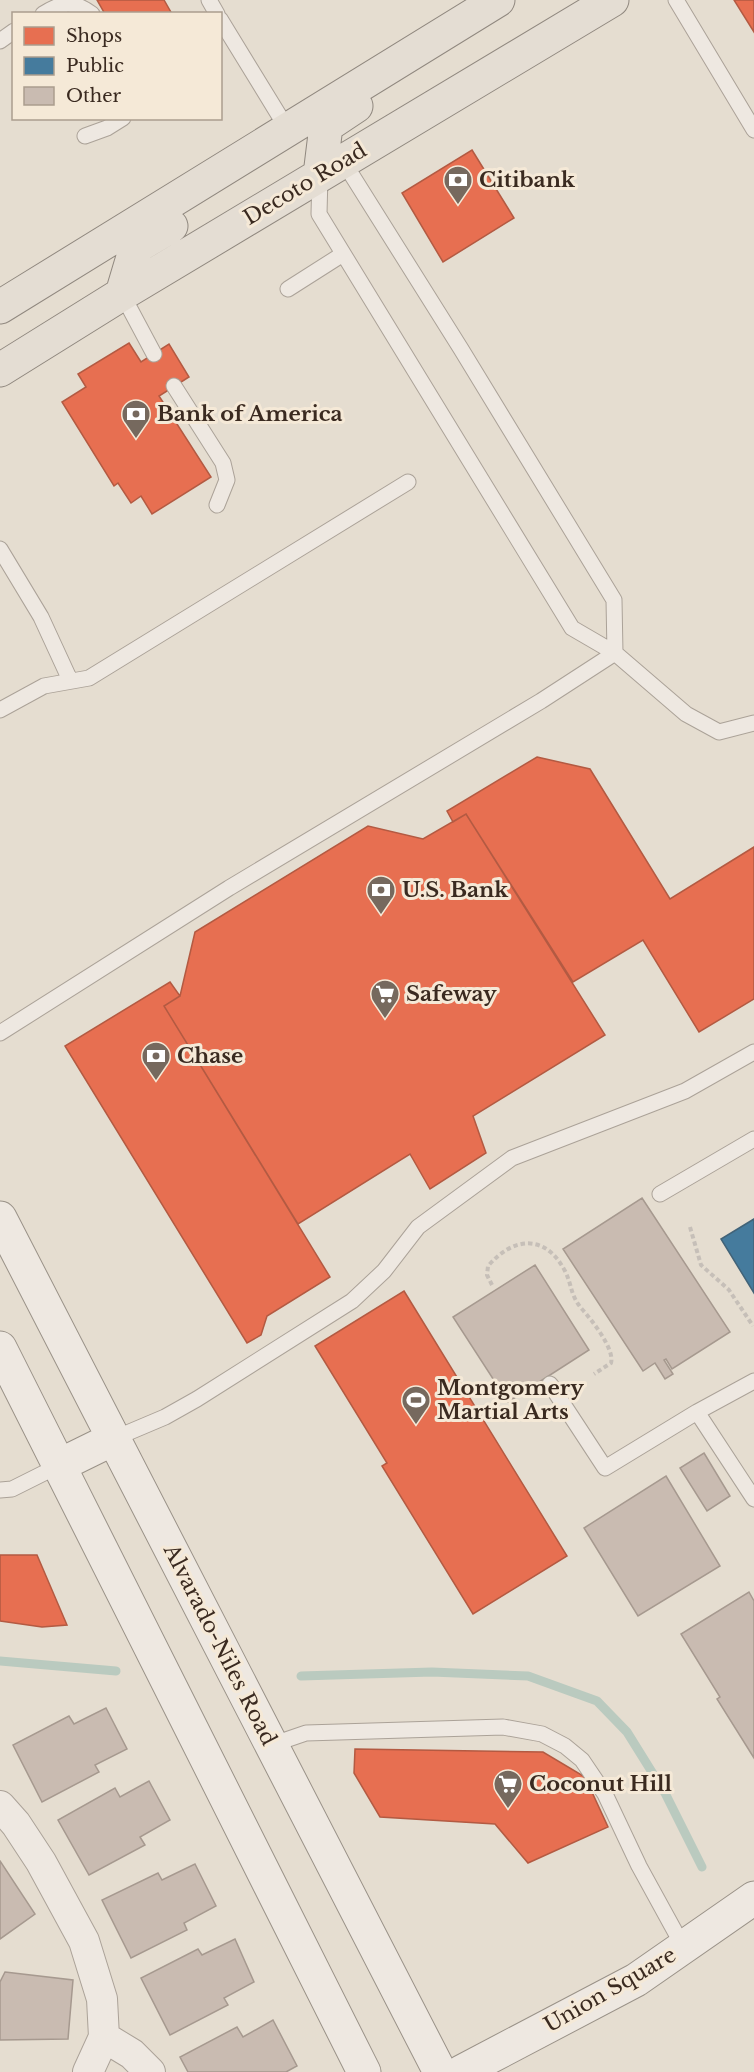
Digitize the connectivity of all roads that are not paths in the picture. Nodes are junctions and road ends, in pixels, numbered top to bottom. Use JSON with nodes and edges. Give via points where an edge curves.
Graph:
{"nodes":[{"id":1,"x":498,"y":0,"type":"edge"},
{"id":2,"x":522,"y":0,"type":"edge"},
{"id":3,"x":612,"y":0,"type":"edge"},
{"id":4,"x":676,"y":0,"type":"edge"},
{"id":5,"x":45,"y":12,"type":"edge"},
{"id":6,"x":90,"y":12,"type":"edge"},
{"id":7,"x":222,"y":22,"type":"edge"},
{"id":8,"x":120,"y":120,"type":"edge"},
{"id":9,"x":288,"y":130,"type":"junction"},
{"id":10,"x":754,"y":130,"type":"edge"},
{"id":11,"x":85,"y":136,"type":"dead end"},
{"id":12,"x":332,"y":168,"type":"junction"},
{"id":13,"x":343,"y":254,"type":"junction"},
{"id":14,"x":288,"y":289,"type":"dead end"},
{"id":15,"x":122,"y":294,"type":"junction"},
{"id":16,"x":0,"y":306,"type":"edge"},
{"id":17,"x":154,"y":354,"type":"dead end"},
{"id":18,"x":0,"y":370,"type":"edge"},
{"id":19,"x":174,"y":386,"type":"dead end"},
{"id":20,"x":408,"y":482,"type":"dead end"},
{"id":21,"x":217,"y":505,"type":"dead end"},
{"id":22,"x":0,"y":549,"type":"edge"},
{"id":23,"x":615,"y":653,"type":"junction"},
{"id":24,"x":70,"y":680,"type":"junction"},
{"id":25,"x":0,"y":710,"type":"edge"},
{"id":26,"x":754,"y":723,"type":"edge"},
{"id":27,"x":0,"y":1033,"type":"edge"},
{"id":28,"x":754,"y":1052,"type":"edge"},
{"id":29,"x":754,"y":1139,"type":"edge"},
{"id":30,"x":660,"y":1194,"type":"dead end"},
{"id":31,"x":0,"y":1218,"type":"edge"},
{"id":32,"x":0,"y":1348,"type":"edge"},
{"id":33,"x":754,"y":1380,"type":"edge"},
{"id":34,"x":550,"y":1384,"type":"dead end"},
{"id":35,"x":697,"y":1412,"type":"junction"},
{"id":36,"x":113,"y":1439,"type":"junction"},
{"id":37,"x":60,"y":1466,"type":"junction"},
{"id":38,"x":0,"y":1490,"type":"edge"},
{"id":39,"x":754,"y":1499,"type":"edge"},
{"id":40,"x":271,"y":1745,"type":"junction"},
{"id":41,"x":0,"y":1806,"type":"edge"},
{"id":42,"x":754,"y":1898,"type":"edge"},
{"id":43,"x":684,"y":1948,"type":"junction"},
{"id":44,"x":104,"y":2037,"type":"junction"},
{"id":45,"x":88,"y":2072,"type":"edge"},
{"id":46,"x":150,"y":2072,"type":"edge"},
{"id":47,"x":364,"y":2072,"type":"edge"},
{"id":48,"x":440,"y":2072,"type":"edge"},
{"id":49,"x":461,"y":2072,"type":"edge"}],
"edges":[{"from":1,"to":9,"type":"main road"},
{"from":2,"to":12,"type":"main road","via":[[511,12],[331,122],[325,130]]},
{"from":3,"to":12,"type":"main road","name":"Decoto Road"},
{"from":4,"to":10,"type":"lane"},
{"from":5,"to":6,"type":"lane","via":[[58,4],[70,3]]},
{"from":7,"to":9,"type":"lane"},
{"from":8,"to":11,"type":"lane"},
{"from":9,"to":15,"type":"main road","via":[[276,162],[136,247]]},
{"from":9,"to":16,"type":"main road"},
{"from":12,"to":13,"type":"lane","via":[[319,214]]},
{"from":12,"to":15,"type":"main road","name":"Decoto Road"},
{"from":12,"to":23,"type":"lane","via":[[479,379],[614,600]]},
{"from":13,"to":14,"type":"lane"},
{"from":13,"to":23,"type":"lane","via":[[572,628]]},
{"from":15,"to":17,"type":"lane"},
{"from":15,"to":18,"type":"main road","name":"Decoto Road"},
{"from":19,"to":21,"type":"lane","via":[[223,463],[227,480]]},
{"from":20,"to":24,"type":"lane","via":[[89,678]]},
{"from":22,"to":24,"type":"lane","via":[[42,617]]},
{"from":23,"to":26,"type":"lane","via":[[686,714],[719,732]]},
{"from":23,"to":27,"type":"lane","via":[[339,820]]},
{"from":24,"to":25,"type":"lane","via":[[44,686]]},
{"from":28,"to":36,"type":"lane","via":[[685,1091],[513,1158],[418,1227],[384,1271],[352,1301],[197,1399]]},
{"from":29,"to":30,"type":"lane"},
{"from":31,"to":36,"type":"main road","name":"Alvarado-Niles Road"},
{"from":32,"to":37,"type":"main road"},
{"from":33,"to":35,"type":"lane"},
{"from":34,"to":35,"type":"lane","via":[[605,1467]]},
{"from":35,"to":39,"type":"lane"},
{"from":36,"to":37,"type":"main road"},
{"from":36,"to":40,"type":"main road","name":"Alvarado-Niles Road"},
{"from":37,"to":38,"type":"lane","via":[[12,1489]]},
{"from":37,"to":47,"type":"main road"},
{"from":40,"to":43,"type":"lane","via":[[306,1733],[503,1727],[542,1734],[582,1760],[605,1794]]},
{"from":40,"to":48,"type":"main road","name":"Alvarado-Niles Road"},
{"from":41,"to":44,"type":"street","via":[[41,1862],[84,1941],[102,1999]]},
{"from":42,"to":43,"type":"main road","name":"Union Square"},
{"from":43,"to":49,"type":"main road","name":"Union Square","via":[[636,1980]]},
{"from":44,"to":45,"type":"street"},
{"from":44,"to":46,"type":"street","via":[[132,2054]]}]}
